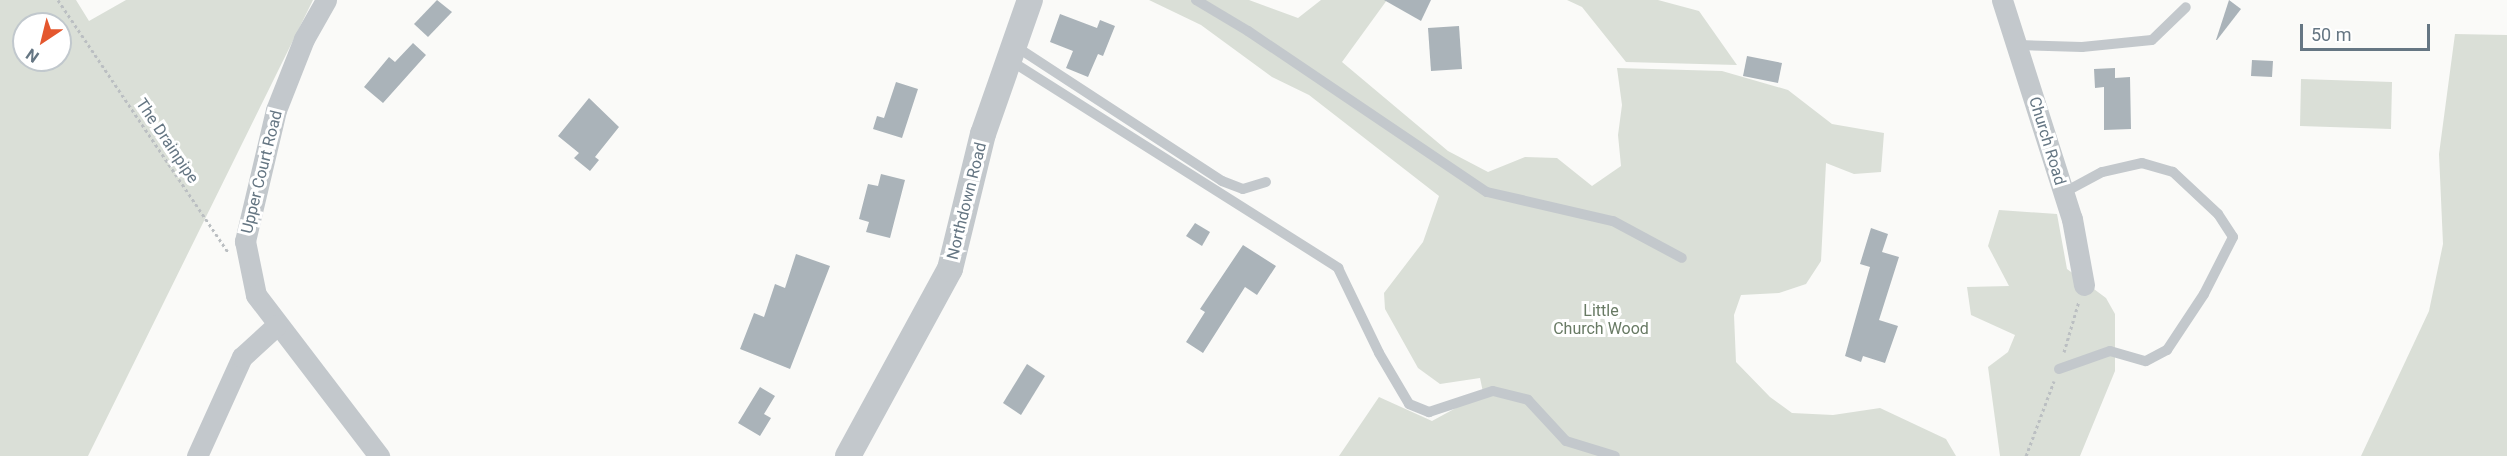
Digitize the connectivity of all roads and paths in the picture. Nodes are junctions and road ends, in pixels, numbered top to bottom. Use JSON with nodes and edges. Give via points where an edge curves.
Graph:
{"nodes":[{"id":1,"x":58,"y":0,"type":"edge"},
{"id":2,"x":326,"y":0,"type":"edge"},
{"id":3,"x":1030,"y":0,"type":"edge"},
{"id":4,"x":1196,"y":0,"type":"edge"},
{"id":5,"x":2002,"y":0,"type":"edge"},
{"id":6,"x":2186,"y":7,"type":"dead end"},
{"id":7,"x":2018,"y":45,"type":"junction"},
{"id":8,"x":1010,"y":52,"type":"junction"},
{"id":9,"x":1266,"y":182,"type":"dead end"},
{"id":10,"x":2063,"y":193,"type":"junction"},
{"id":11,"x":230,"y":256,"type":"dead end"},
{"id":12,"x":1682,"y":258,"type":"dead end"},
{"id":13,"x":2084,"y":285,"type":"dead end"},
{"id":14,"x":277,"y":326,"type":"junction"},
{"id":15,"x":2059,"y":369,"type":"dead end"},
{"id":16,"x":196,"y":456,"type":"edge"},
{"id":17,"x":379,"y":456,"type":"edge"},
{"id":18,"x":848,"y":456,"type":"edge"},
{"id":19,"x":1616,"y":456,"type":"edge"}],
"edges":[{"from":1,"to":11,"type":"path","name":"The Drainpipe"},
{"from":2,"to":14,"type":"street","name":"Upper Court Road","via":[[304,39],[276,110],[245,241],[256,295]]},
{"from":3,"to":8,"type":"street","name":"Northdown Road"},
{"from":4,"to":12,"type":"lane","via":[[1487,192],[1613,221]]},
{"from":5,"to":7,"type":"street","name":"Church Road"},
{"from":6,"to":7,"type":"lane","via":[[2152,40],[2082,47]]},
{"from":7,"to":10,"type":"street","name":"Church Road"},
{"from":8,"to":9,"type":"lane","via":[[1222,180],[1243,189]]},
{"from":8,"to":18,"type":"street","name":"Northdown Road","via":[[983,134],[950,269]]},
{"from":8,"to":19,"type":"lane","via":[[1338,268],[1378,353],[1409,404],[1430,412],[1493,391],[1528,400],[1566,441]]},
{"from":10,"to":13,"type":"street","name":"Church Road"},
{"from":10,"to":15,"type":"lane","via":[[2102,172],[2142,163],[2173,172],[2218,214],[2233,237],[2204,294],[2167,350],[2146,361],[2110,351]]},
{"from":14,"to":16,"type":"street","via":[[256,340],[242,357]]},
{"from":14,"to":17,"type":"street","name":"Upper Court Road"}]}
